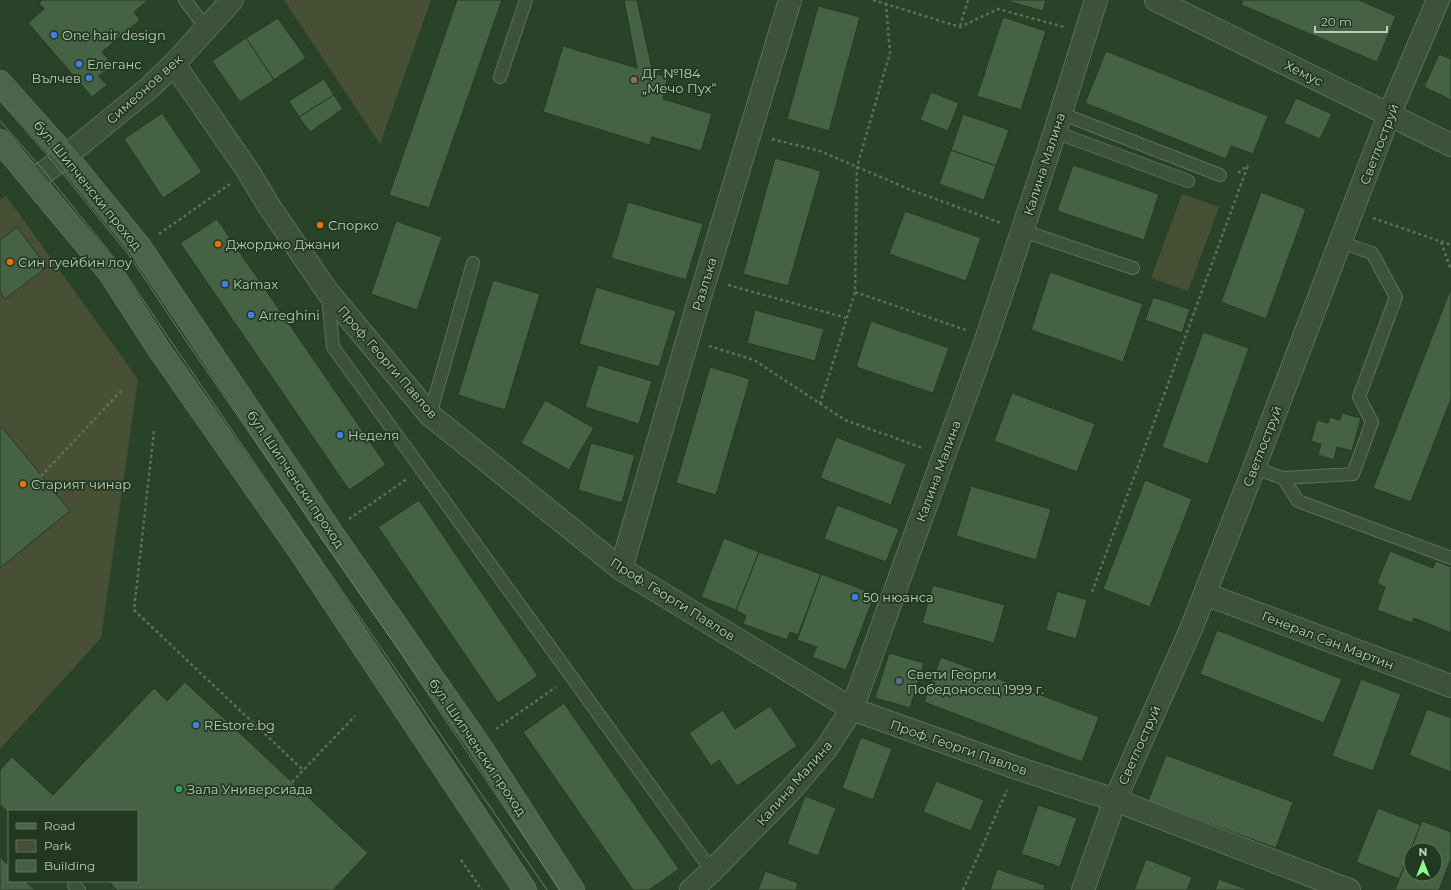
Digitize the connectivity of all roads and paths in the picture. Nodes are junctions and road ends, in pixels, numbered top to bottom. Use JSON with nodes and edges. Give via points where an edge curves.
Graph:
{"nodes":[{"id":1,"x":186,"y":0,"type":"edge"},
{"id":2,"x":232,"y":0,"type":"edge"},
{"id":3,"x":526,"y":0,"type":"edge"},
{"id":4,"x":790,"y":0,"type":"edge"},
{"id":5,"x":873,"y":0,"type":"edge"},
{"id":6,"x":968,"y":0,"type":"edge"},
{"id":7,"x":1096,"y":0,"type":"edge"},
{"id":8,"x":1156,"y":0,"type":"edge"},
{"id":9,"x":1438,"y":0,"type":"edge"},
{"id":10,"x":886,"y":4,"type":"junction"},
{"id":11,"x":960,"y":27,"type":"junction"},
{"id":12,"x":206,"y":28,"type":"junction"},
{"id":13,"x":1086,"y":32,"type":"junction"},
{"id":14,"x":174,"y":64,"type":"junction"},
{"id":15,"x":500,"y":77,"type":"dead end"},
{"id":16,"x":0,"y":82,"type":"edge"},
{"id":17,"x":1389,"y":115,"type":"junction"},
{"id":18,"x":1058,"y":123,"type":"junction"},
{"id":19,"x":750,"y":133,"type":"junction"},
{"id":20,"x":0,"y":141,"type":"edge"},
{"id":21,"x":1451,"y":146,"type":"edge"},
{"id":22,"x":66,"y":156,"type":"junction"},
{"id":23,"x":1248,"y":165,"type":"dead end"},
{"id":24,"x":857,"y":167,"type":"junction"},
{"id":25,"x":248,"y":171,"type":"junction"},
{"id":26,"x":1220,"y":175,"type":"dead end"},
{"id":27,"x":34,"y":180,"type":"junction"},
{"id":28,"x":1188,"y":181,"type":"dead end"},
{"id":29,"x":1352,"y":211,"type":"junction"},
{"id":30,"x":1023,"y":231,"type":"junction"},
{"id":31,"x":1440,"y":241,"type":"junction"},
{"id":32,"x":1340,"y":242,"type":"junction"},
{"id":33,"x":1451,"y":245,"type":"edge"},
{"id":34,"x":140,"y":247,"type":"junction"},
{"id":35,"x":472,"y":263,"type":"dead end"},
{"id":36,"x":1133,"y":268,"type":"dead end"},
{"id":37,"x":1451,"y":270,"type":"edge"},
{"id":38,"x":705,"y":279,"type":"junction"},
{"id":39,"x":327,"y":291,"type":"junction"},
{"id":40,"x":855,"y":292,"type":"junction"},
{"id":41,"x":847,"y":318,"type":"junction"},
{"id":42,"x":987,"y":337,"type":"junction"},
{"id":43,"x":687,"y":340,"type":"junction"},
{"id":44,"x":123,"y":389,"type":"dead end"},
{"id":45,"x":820,"y":404,"type":"junction"},
{"id":46,"x":430,"y":415,"type":"junction"},
{"id":47,"x":154,"y":432,"type":"dead end"},
{"id":48,"x":943,"y":456,"type":"junction"},
{"id":49,"x":1254,"y":468,"type":"junction"},
{"id":50,"x":421,"y":470,"type":"junction"},
{"id":51,"x":41,"y":476,"type":"dead end"},
{"id":52,"x":1284,"y":478,"type":"junction"},
{"id":53,"x":345,"y":522,"type":"dead end"},
{"id":54,"x":1451,"y":558,"type":"edge"},
{"id":55,"x":621,"y":569,"type":"junction"},
{"id":56,"x":1092,"y":592,"type":"dead end"},
{"id":57,"x":1204,"y":594,"type":"junction"},
{"id":58,"x":571,"y":676,"type":"junction"},
{"id":59,"x":1451,"y":686,"type":"edge"},
{"id":60,"x":852,"y":709,"type":"junction"},
{"id":61,"x":355,"y":716,"type":"dead end"},
{"id":62,"x":496,"y":730,"type":"dead end"},
{"id":63,"x":1017,"y":768,"type":"junction"},
{"id":64,"x":303,"y":770,"type":"junction"},
{"id":65,"x":292,"y":782,"type":"dead end"},
{"id":66,"x":1115,"y":800,"type":"junction"},
{"id":67,"x":461,"y":860,"type":"dead end"},
{"id":68,"x":712,"y":871,"type":"junction"},
{"id":69,"x":482,"y":890,"type":"edge"},
{"id":70,"x":525,"y":890,"type":"edge"},
{"id":71,"x":574,"y":890,"type":"edge"},
{"id":72,"x":691,"y":890,"type":"edge"},
{"id":73,"x":963,"y":890,"type":"edge"},
{"id":74,"x":1083,"y":890,"type":"edge"},
{"id":75,"x":1349,"y":890,"type":"edge"}],
"edges":[{"from":1,"to":12,"type":"lane"},
{"from":2,"to":12,"type":"street","name":"Симеонов век"},
{"from":3,"to":15,"type":"lane"},
{"from":4,"to":19,"type":"street","name":"Разлъка"},
{"from":5,"to":10,"type":"path"},
{"from":6,"to":11,"type":"path"},
{"from":7,"to":13,"type":"street","name":"Калина Малина"},
{"from":8,"to":17,"type":"street","name":"Хемус"},
{"from":9,"to":17,"type":"street","name":"Светлоструй"},
{"from":10,"to":11,"type":"path"},
{"from":10,"to":24,"type":"path","via":[[890,53]]},
{"from":11,"to":13,"type":"path","via":[[998,9]]},
{"from":12,"to":14,"type":"street","name":"Симеонов век"},
{"from":13,"to":18,"type":"street","name":"Калина Малина"},
{"from":14,"to":22,"type":"street","name":"Симеонов век","via":[[149,88]]},
{"from":14,"to":25,"type":"street","name":"Проф. Георги Павлов"},
{"from":16,"to":22,"type":"main road","name":"бул. Шипченски проход"},
{"from":17,"to":21,"type":"street","name":"Хемус"},
{"from":17,"to":29,"type":"street","name":"Светлоструй"},
{"from":18,"to":26,"type":"lane"},
{"from":18,"to":28,"type":"lane"},
{"from":18,"to":30,"type":"street","name":"Калина Малина"},
{"from":19,"to":24,"type":"path","via":[[820,151]]},
{"from":19,"to":38,"type":"street","name":"Разлъка"},
{"from":20,"to":27,"type":"main road"},
{"from":22,"to":27,"type":"street","name":"Симеонов век"},
{"from":22,"to":34,"type":"main road","name":"бул. Шипченски проход"},
{"from":23,"to":56,"type":"path"},
{"from":24,"to":30,"type":"path","via":[[911,190]]},
{"from":24,"to":40,"type":"path"},
{"from":25,"to":34,"type":"path"},
{"from":25,"to":39,"type":"street","name":"Проф. Георги Павлов","via":[[268,206]]},
{"from":27,"to":70,"type":"main road","via":[[109,272],[158,348],[305,559]]},
{"from":29,"to":31,"type":"path"},
{"from":29,"to":32,"type":"street","name":"Светлоструй"},
{"from":30,"to":36,"type":"lane"},
{"from":30,"to":42,"type":"street","name":"Калина Малина"},
{"from":31,"to":33,"type":"path"},
{"from":31,"to":37,"type":"path"},
{"from":32,"to":49,"type":"street","name":"Светлоструй"},
{"from":32,"to":52,"type":"lane","via":[[1372,253],[1396,297],[1359,397],[1372,422],[1353,474]]},
{"from":34,"to":71,"type":"main road","name":"бул. Шипченски проход","via":[[331,532],[478,743]]},
{"from":35,"to":46,"type":"lane"},
{"from":38,"to":41,"type":"path"},
{"from":38,"to":43,"type":"street","name":"Разлъка"},
{"from":39,"to":46,"type":"street","name":"Проф. Георги Павлов"},
{"from":39,"to":50,"type":"lane","via":[[333,347]]},
{"from":40,"to":41,"type":"path"},
{"from":40,"to":42,"type":"path"},
{"from":41,"to":45,"type":"path"},
{"from":42,"to":48,"type":"street","name":"Калина Малина"},
{"from":43,"to":45,"type":"path","via":[[754,360]]},
{"from":43,"to":55,"type":"street","name":"Разлъка"},
{"from":44,"to":51,"type":"path"},
{"from":45,"to":48,"type":"path","via":[[845,420]]},
{"from":46,"to":55,"type":"street","name":"Проф. Георги Павлов"},
{"from":47,"to":64,"type":"path","via":[[134,610]]},
{"from":48,"to":60,"type":"street","name":"Калина Малина"},
{"from":49,"to":52,"type":"lane"},
{"from":49,"to":57,"type":"street","name":"Светлоструй"},
{"from":50,"to":53,"type":"path"},
{"from":50,"to":58,"type":"lane"},
{"from":52,"to":54,"type":"lane","via":[[1298,501]]},
{"from":55,"to":60,"type":"street","name":"Проф. Георги Павлов"},
{"from":57,"to":59,"type":"street","name":"Генерал Сан Мартин"},
{"from":57,"to":66,"type":"street","name":"Светлоструй"},
{"from":58,"to":62,"type":"path"},
{"from":58,"to":68,"type":"lane"},
{"from":60,"to":63,"type":"street","name":"Проф. Георги Павлов"},
{"from":60,"to":68,"type":"street","name":"Калина Малина","via":[[826,749],[790,792]]},
{"from":61,"to":64,"type":"path"},
{"from":63,"to":66,"type":"street","name":"Проф. Георги Павлов"},
{"from":63,"to":73,"type":"path"},
{"from":64,"to":65,"type":"path"},
{"from":66,"to":74,"type":"street","name":"Светлоструй"},
{"from":66,"to":75,"type":"street","name":"Проф. Георги Павлов"},
{"from":67,"to":69,"type":"path"},
{"from":68,"to":72,"type":"street","name":"Калина Малина"}]}
